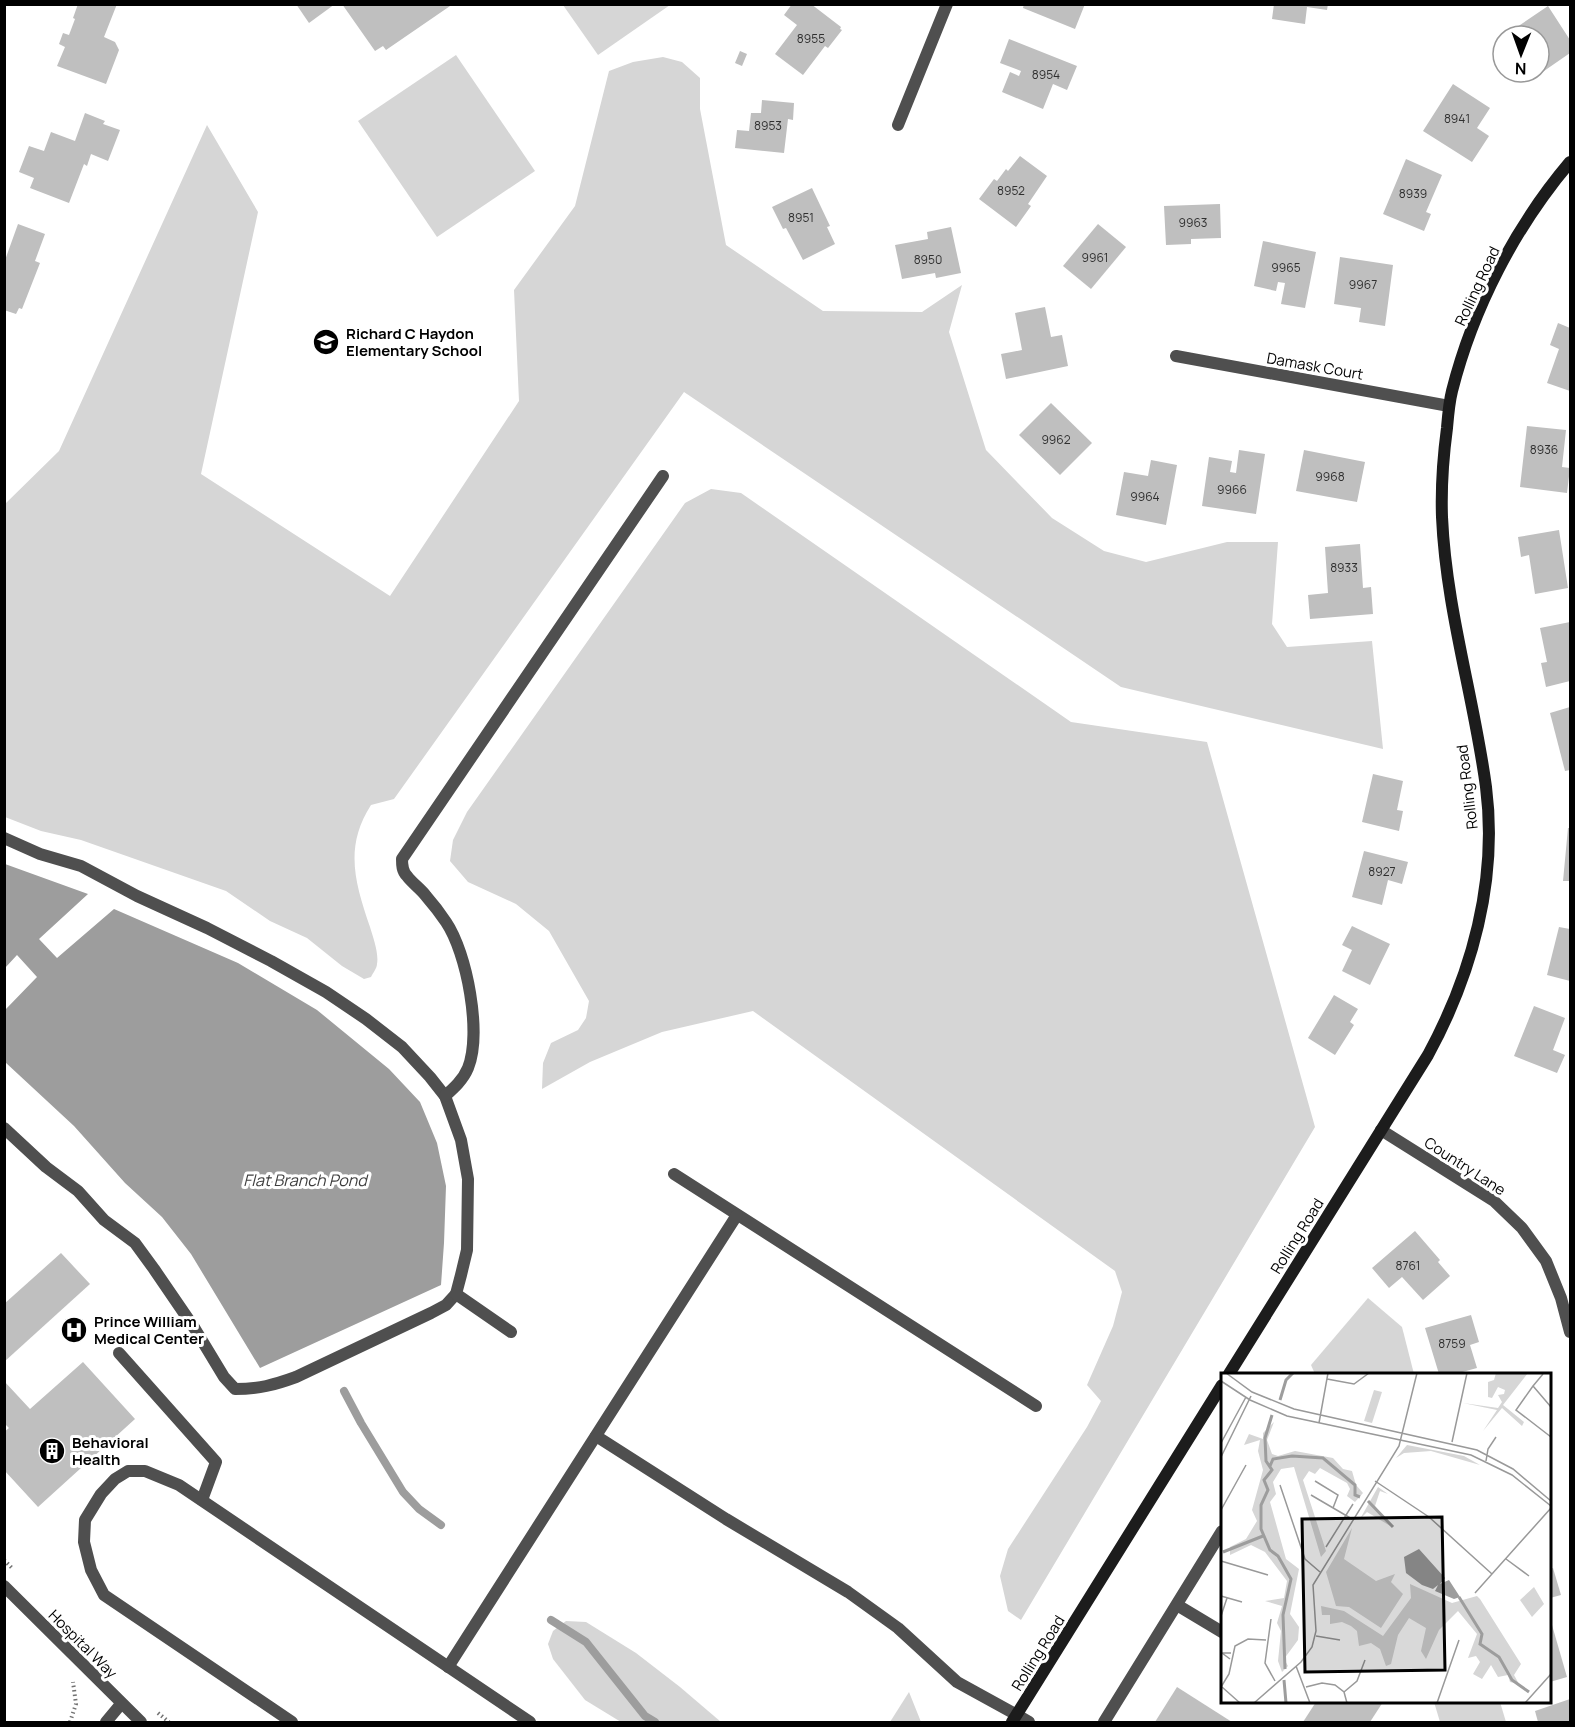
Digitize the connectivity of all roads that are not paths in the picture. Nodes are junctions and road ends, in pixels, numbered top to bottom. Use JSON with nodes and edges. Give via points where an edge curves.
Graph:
{"nodes":[{"id":1,"x":947,"y":4,"type":"edge"},
{"id":2,"x":898,"y":125,"type":"dead end"},
{"id":3,"x":1570,"y":162,"type":"edge"},
{"id":4,"x":1176,"y":356,"type":"dead end"},
{"id":5,"x":1449,"y":406,"type":"junction"},
{"id":6,"x":663,"y":476,"type":"dead end"},
{"id":7,"x":4,"y":838,"type":"edge"},
{"id":8,"x":445,"y":1096,"type":"junction"},
{"id":9,"x":4,"y":1128,"type":"edge"},
{"id":10,"x":1381,"y":1130,"type":"junction"},
{"id":11,"x":674,"y":1174,"type":"dead end"},
{"id":12,"x":737,"y":1215,"type":"junction"},
{"id":13,"x":456,"y":1294,"type":"junction"},
{"id":14,"x":511,"y":1332,"type":"dead end"},
{"id":15,"x":1570,"y":1332,"type":"edge"},
{"id":16,"x":119,"y":1353,"type":"dead end"},
{"id":17,"x":1230,"y":1373,"type":"edge"},
{"id":18,"x":1221,"y":1387,"type":"edge"},
{"id":19,"x":1036,"y":1406,"type":"dead end"},
{"id":20,"x":596,"y":1436,"type":"junction"},
{"id":21,"x":202,"y":1500,"type":"junction"},
{"id":22,"x":1221,"y":1533,"type":"edge"},
{"id":23,"x":4,"y":1586,"type":"edge"},
{"id":24,"x":1177,"y":1605,"type":"junction"},
{"id":25,"x":1221,"y":1631,"type":"edge"},
{"id":26,"x":448,"y":1667,"type":"junction"},
{"id":27,"x":121,"y":1704,"type":"junction"},
{"id":28,"x":1014,"y":1719,"type":"edge"},
{"id":29,"x":106,"y":1722,"type":"edge"},
{"id":30,"x":141,"y":1722,"type":"edge"},
{"id":31,"x":292,"y":1722,"type":"edge"},
{"id":32,"x":530,"y":1722,"type":"edge"},
{"id":33,"x":1029,"y":1722,"type":"edge"},
{"id":34,"x":1104,"y":1722,"type":"edge"}],
"edges":[{"from":1,"to":2,"type":"street"},
{"from":3,"to":5,"type":"street","name":"Rolling Road","via":[[1522,228],[1494,278],[1470,334]]},
{"from":4,"to":5,"type":"street","name":"Damask Court"},
{"from":5,"to":10,"type":"street","name":"Rolling Road","via":[[1442,518],[1448,575],[1486,789],[1485,891],[1469,961],[1443,1028]]},
{"from":6,"to":8,"type":"street","via":[[402,859],[406,876],[427,896],[446,923],[465,967],[474,1048],[467,1070]]},
{"from":7,"to":8,"type":"street","via":[[81,866],[326,992],[402,1047]]},
{"from":8,"to":13,"type":"street","via":[[461,1140],[468,1179],[467,1250]]},
{"from":9,"to":13,"type":"street","via":[[78,1191],[104,1220],[135,1243],[235,1389],[273,1386],[296,1377],[431,1313]]},
{"from":10,"to":15,"type":"street","name":"Country Lane","via":[[1494,1201],[1522,1228],[1546,1261]]},
{"from":10,"to":17,"type":"street","name":"Rolling Road"},
{"from":11,"to":12,"type":"street"},
{"from":12,"to":19,"type":"street"},
{"from":12,"to":20,"type":"street"},
{"from":13,"to":14,"type":"street"},
{"from":16,"to":21,"type":"street","via":[[216,1462]]},
{"from":18,"to":28,"type":"street","name":"Rolling Road"},
{"from":20,"to":26,"type":"street"},
{"from":20,"to":28,"type":"street","via":[[848,1592],[898,1628],[957,1682]]},
{"from":21,"to":26,"type":"street"},
{"from":21,"to":31,"type":"street","via":[[145,1471],[128,1471],[115,1479],[85,1520],[84,1542],[91,1570],[104,1595]]},
{"from":22,"to":24,"type":"street"},
{"from":23,"to":27,"type":"street","name":"Hospital Way"},
{"from":24,"to":25,"type":"street"},
{"from":24,"to":34,"type":"street"},
{"from":26,"to":32,"type":"street"},
{"from":27,"to":29,"type":"street"},
{"from":27,"to":30,"type":"street","name":"Hospital Way"},
{"from":28,"to":33,"type":"street"}]}
